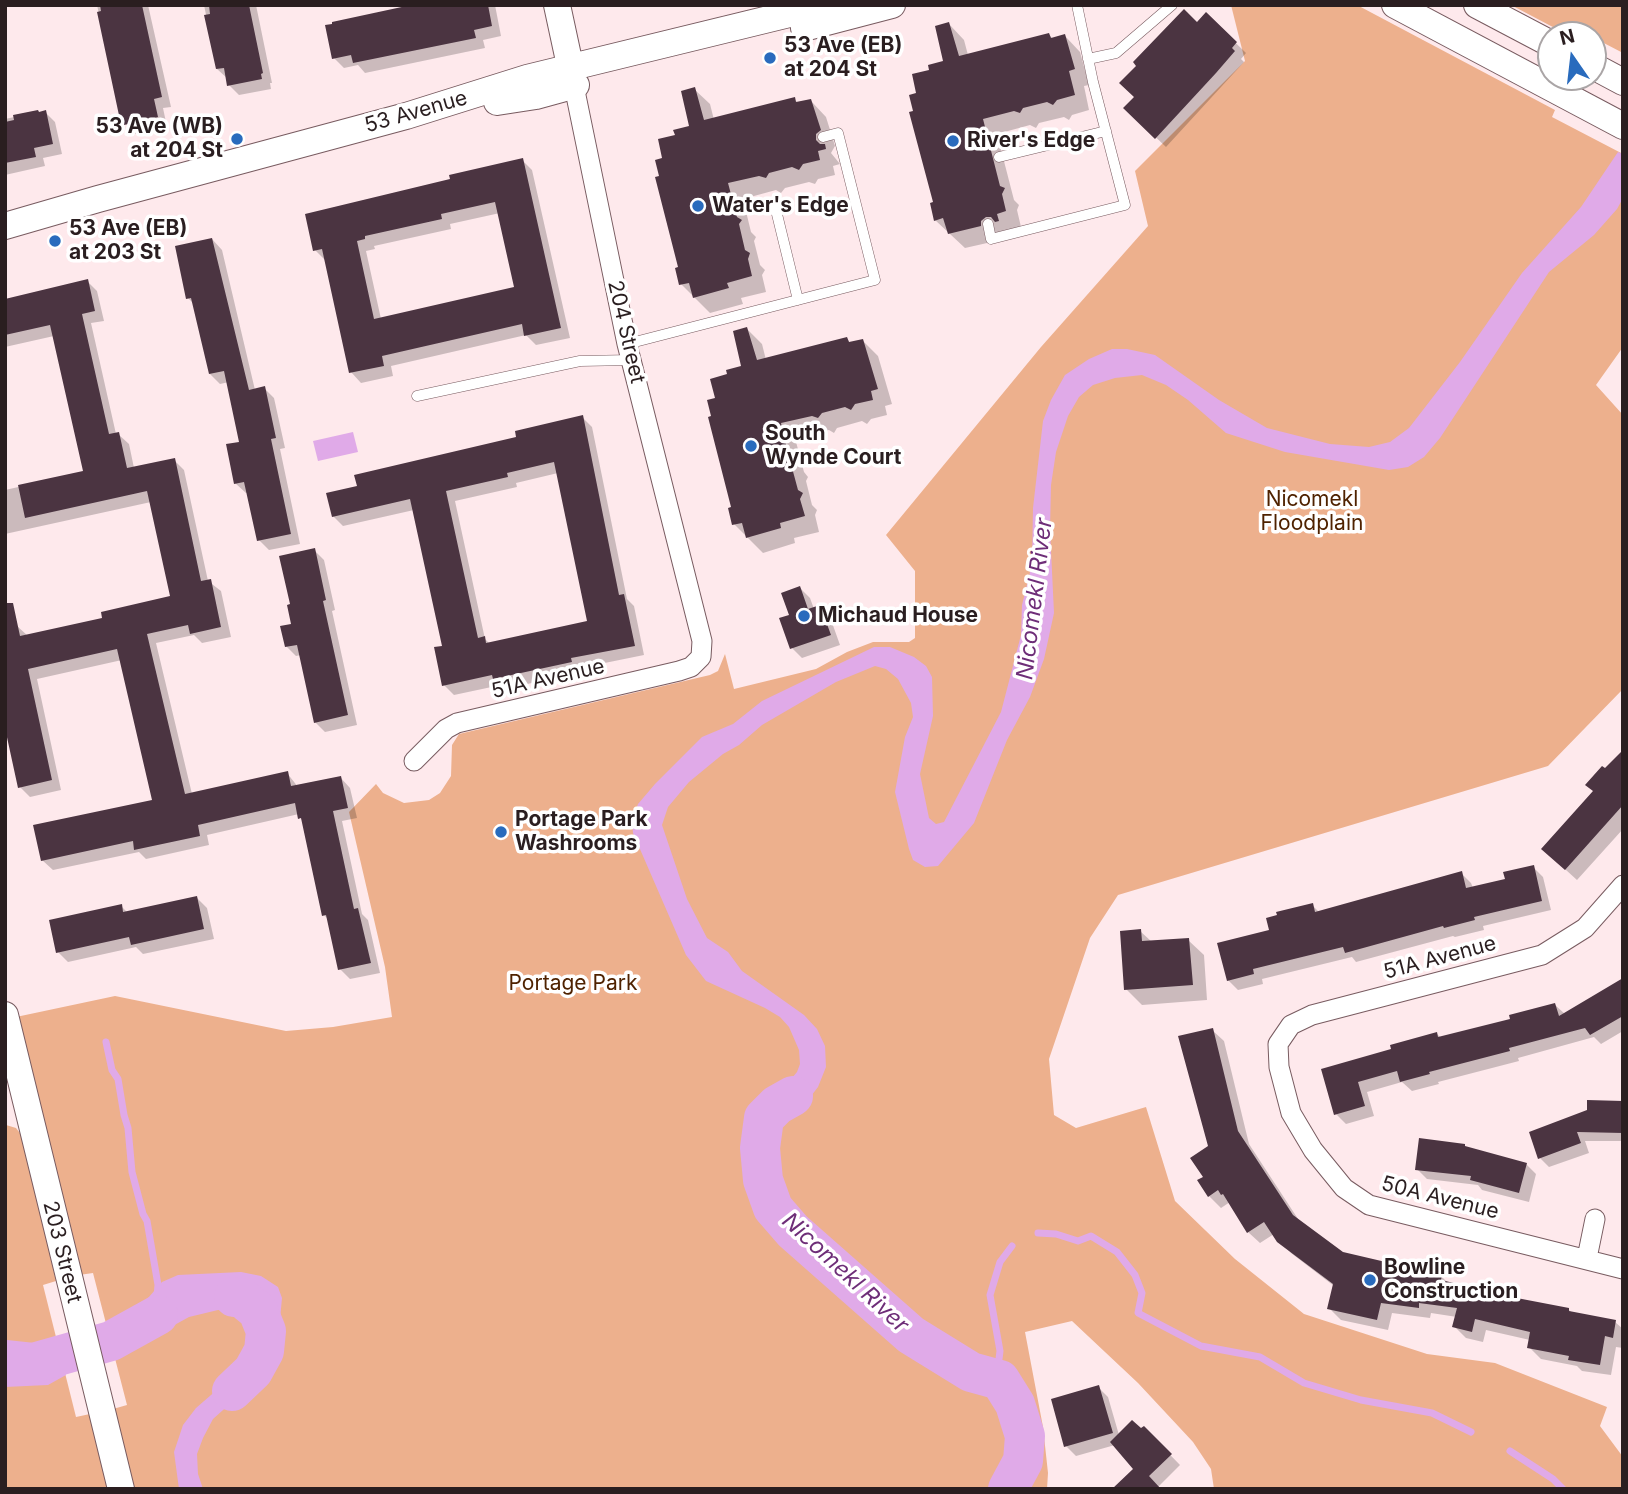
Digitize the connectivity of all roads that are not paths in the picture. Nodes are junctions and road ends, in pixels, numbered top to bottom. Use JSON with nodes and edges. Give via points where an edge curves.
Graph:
{"nodes":[{"id":1,"x":557,"y":5,"type":"edge"},
{"id":2,"x":826,"y":5,"type":"edge"},
{"id":3,"x":892,"y":5,"type":"edge"},
{"id":4,"x":1077,"y":5,"type":"edge"},
{"id":5,"x":1172,"y":5,"type":"edge"},
{"id":6,"x":1395,"y":5,"type":"edge"},
{"id":7,"x":1477,"y":5,"type":"edge"},
{"id":8,"x":1537,"y":37,"type":"edge"},
{"id":9,"x":1088,"y":59,"type":"junction"},
{"id":10,"x":1607,"y":73,"type":"edge"},
{"id":11,"x":572,"y":77,"type":"junction"},
{"id":12,"x":1623,"y":82,"type":"edge"},
{"id":13,"x":406,"y":116,"type":"junction"},
{"id":14,"x":1623,"y":126,"type":"edge"},
{"id":15,"x":1106,"y":131,"type":"junction"},
{"id":16,"x":823,"y":137,"type":"dead end"},
{"id":17,"x":999,"y":158,"type":"dead end"},
{"id":18,"x":774,"y":202,"type":"dead end"},
{"id":19,"x":988,"y":224,"type":"dead end"},
{"id":20,"x":6,"y":226,"type":"edge"},
{"id":21,"x":798,"y":300,"type":"junction"},
{"id":22,"x":629,"y":352,"type":"junction"},
{"id":23,"x":417,"y":396,"type":"dead end"},
{"id":24,"x":701,"y":657,"type":"joint"},
{"id":25,"x":414,"y":761,"type":"dead end"},
{"id":26,"x":1623,"y":885,"type":"edge"},
{"id":27,"x":5,"y":1015,"type":"edge"},
{"id":28,"x":1279,"y":1067,"type":"joint"},
{"id":29,"x":1595,"y":1219,"type":"dead end"},
{"id":30,"x":1587,"y":1258,"type":"junction"},
{"id":31,"x":1623,"y":1269,"type":"edge"},
{"id":32,"x":121,"y":1489,"type":"edge"}],
"edges":[{"from":1,"to":11,"type":"street","name":"204 Street"},
{"from":2,"to":11,"type":"street","name":"53 Avenue"},
{"from":3,"to":11,"type":"street","name":"53 Avenue"},
{"from":4,"to":9,"type":"lane"},
{"from":5,"to":9,"type":"lane","via":[[1116,54]]},
{"from":6,"to":14,"type":"street"},
{"from":7,"to":8,"type":"street"},
{"from":9,"to":15,"type":"lane"},
{"from":10,"to":12,"type":"street"},
{"from":11,"to":13,"type":"street","name":"53 Avenue","via":[[527,78]]},
{"from":11,"to":13,"type":"street","name":"53 Avenue","via":[[536,96]]},
{"from":11,"to":22,"type":"street","name":"204 Street"},
{"from":13,"to":20,"type":"street","name":"53 Avenue"},
{"from":15,"to":17,"type":"lane"},
{"from":15,"to":19,"type":"lane","via":[[1125,205],[991,239]]},
{"from":16,"to":21,"type":"lane","via":[[838,133],[875,280]]},
{"from":18,"to":21,"type":"lane"},
{"from":21,"to":22,"type":"lane"},
{"from":22,"to":23,"type":"lane"},
{"from":22,"to":24,"type":"street","name":"204 Street","via":[[702,641]]},
{"from":24,"to":25,"type":"street","name":"51A Avenue","via":[[679,671],[457,723]]},
{"from":26,"to":28,"type":"street","name":"51A Avenue","via":[[1585,928],[1542,955],[1312,1015],[1291,1025],[1278,1044]]},
{"from":27,"to":32,"type":"street","name":"203 Street"},
{"from":28,"to":30,"type":"street","name":"50A Avenue","via":[[1291,1113],[1313,1150],[1344,1188],[1369,1205]]},
{"from":29,"to":30,"type":"street"},
{"from":30,"to":31,"type":"street","name":"50A Avenue"}]}
